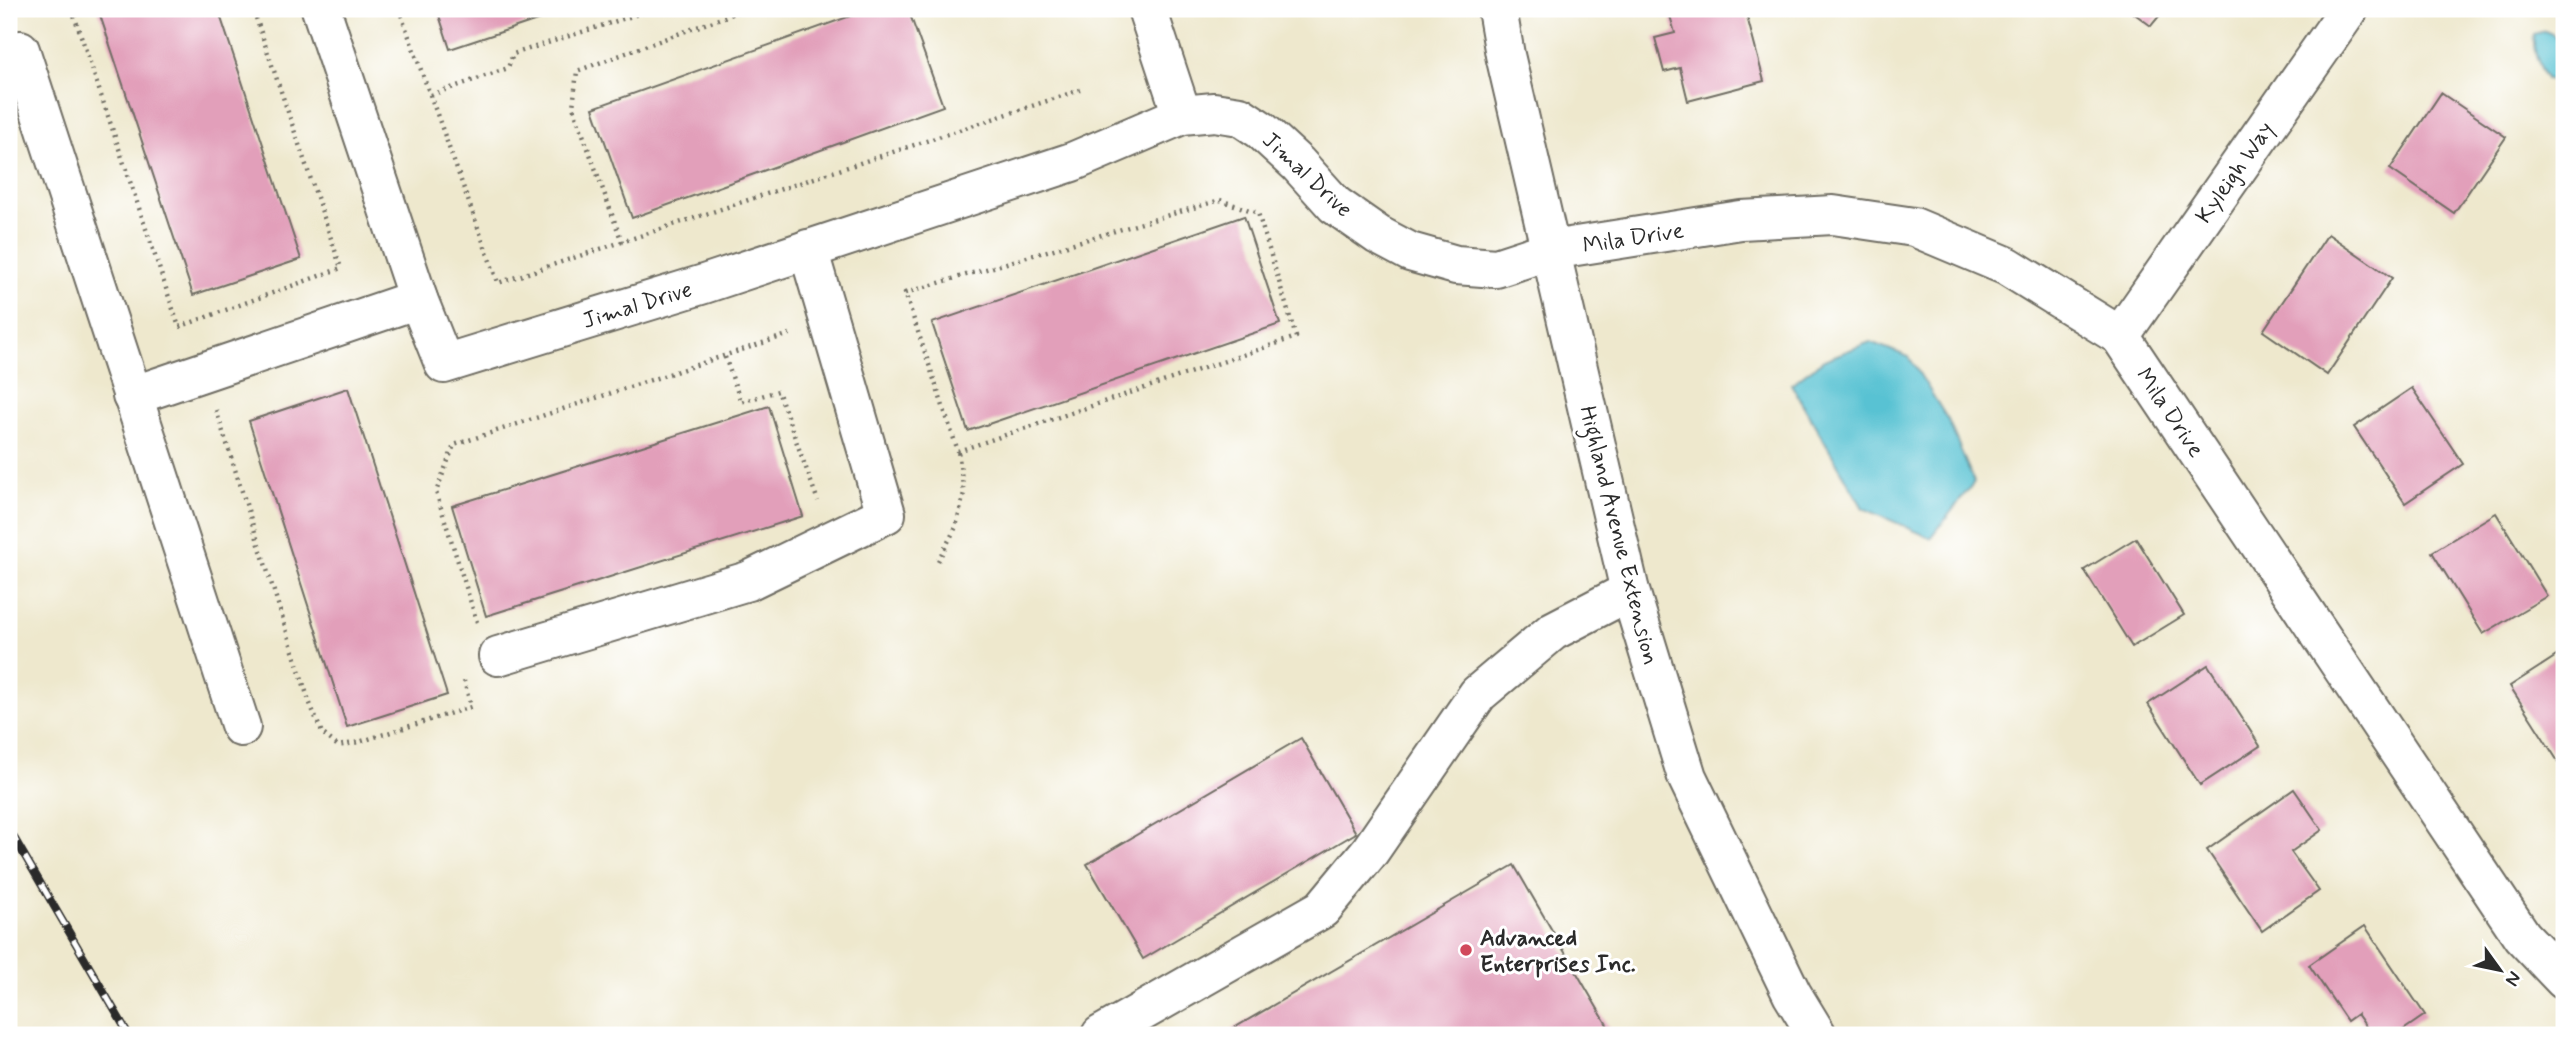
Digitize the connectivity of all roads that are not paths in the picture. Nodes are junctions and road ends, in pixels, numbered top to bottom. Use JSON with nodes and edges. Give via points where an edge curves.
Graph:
{"nodes":[{"id":1,"x":321,"y":9,"type":"edge"},
{"id":2,"x":1147,"y":9,"type":"edge"},
{"id":3,"x":1497,"y":9,"type":"edge"},
{"id":4,"x":2349,"y":9,"type":"edge"},
{"id":5,"x":20,"y":50,"type":"dead end"},
{"id":6,"x":1182,"y":115,"type":"junction"},
{"id":7,"x":808,"y":249,"type":"junction"},
{"id":8,"x":1551,"y":250,"type":"junction"},
{"id":9,"x":418,"y":299,"type":"junction"},
{"id":10,"x":2120,"y":336,"type":"junction"},
{"id":11,"x":132,"y":396,"type":"junction"},
{"id":12,"x":1630,"y":592,"type":"junction"},
{"id":13,"x":488,"y":642,"type":"road end"},
{"id":14,"x":241,"y":727,"type":"dead end"},
{"id":15,"x":2564,"y":980,"type":"edge"},
{"id":16,"x":1101,"y":1035,"type":"edge"},
{"id":17,"x":1817,"y":1035,"type":"edge"}],
"edges":[{"from":1,"to":9,"type":"street","name":"Jimal Drive"},
{"from":2,"to":6,"type":"street"},
{"from":3,"to":8,"type":"street","name":"Highland Avenue Extension"},
{"from":4,"to":10,"type":"street","name":"Kyleigh Way"},
{"from":5,"to":11,"type":"street"},
{"from":6,"to":7,"type":"street","name":"Jimal Drive","via":[[1072,162]]},
{"from":6,"to":8,"type":"street","name":"Jimal Drive","via":[[1214,112],[1240,116],[1289,155],[1335,205],[1410,252],[1456,265],[1496,268]]},
{"from":7,"to":9,"type":"street","name":"Jimal Drive","via":[[444,364]]},
{"from":7,"to":13,"type":"street","via":[[887,514],[748,581]]},
{"from":8,"to":10,"type":"street","name":"Mila Drive","via":[[1741,220],[1833,215],[1914,227],[2007,266]]},
{"from":8,"to":12,"type":"street","name":"Highland Avenue Extension"},
{"from":9,"to":11,"type":"street"},
{"from":10,"to":15,"type":"street","name":"Mila Drive","via":[[2522,936]]},
{"from":11,"to":14,"type":"street"},
{"from":12,"to":16,"type":"street","via":[[1553,631],[1478,694],[1370,851],[1322,909]]},
{"from":12,"to":17,"type":"street","name":"Highland Avenue Extension","via":[[1686,777],[1792,994]]}]}
